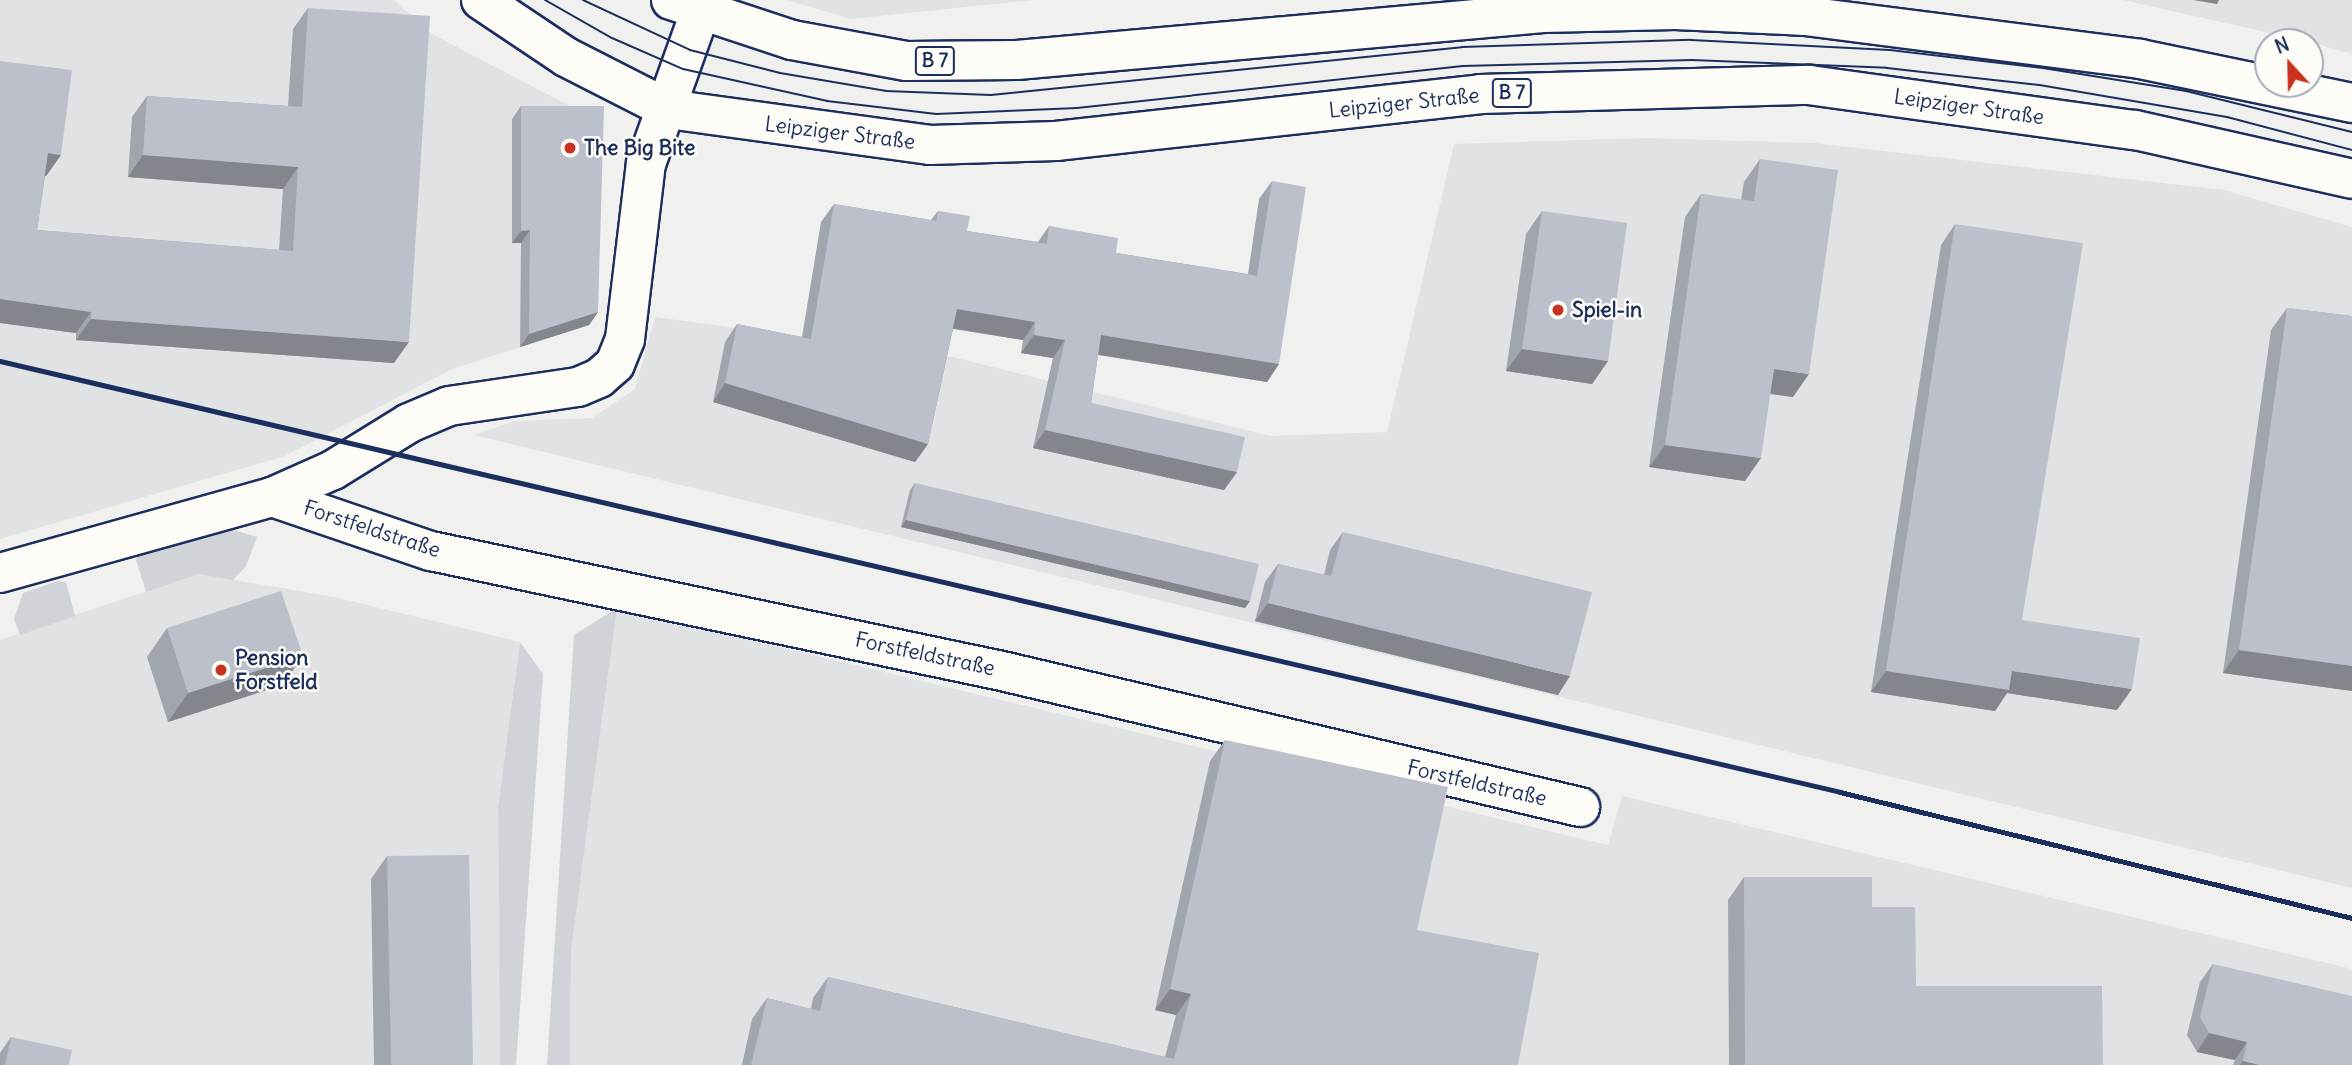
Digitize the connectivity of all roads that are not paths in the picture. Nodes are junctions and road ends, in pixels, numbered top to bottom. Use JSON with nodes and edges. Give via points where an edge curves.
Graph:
{"nodes":[{"id":1,"x":481,"y":0,"type":"edge"},
{"id":2,"x":686,"y":6,"type":"edge"},
{"id":3,"x":2352,"y":103,"type":"edge"},
{"id":4,"x":668,"y":109,"type":"junction"},
{"id":5,"x":2352,"y":179,"type":"edge"},
{"id":6,"x":272,"y":497,"type":"junction"},
{"id":7,"x":0,"y":573,"type":"edge"},
{"id":8,"x":1580,"y":807,"type":"dead end"}],
"edges":[{"from":1,"to":4,"type":"main road","name":"Leipziger Straße","number":"B 7","via":[[566,57]]},
{"from":2,"to":3,"type":"main road","number":"B 7","via":[[792,40],[906,61],[1017,60],[1543,13],[1675,10],[1805,16],[2140,59]]},
{"from":2,"to":4,"type":"main road","name":"Forstfeldstraße"},
{"from":4,"to":5,"type":"main road","name":"Leipziger Straße","number":"B 7","via":[[930,145],[1056,141],[1481,94],[1809,85],[2135,130]]},
{"from":4,"to":6,"type":"main road","name":"Forstfeldstraße","via":[[646,164],[625,339],[615,364],[578,387],[449,406],[409,423],[333,470]]},
{"from":6,"to":7,"type":"main road","name":"Forstfeldstraße"},
{"from":6,"to":8,"type":"main road","name":"Forstfeldstraße","via":[[430,551],[1002,671]]}]}
